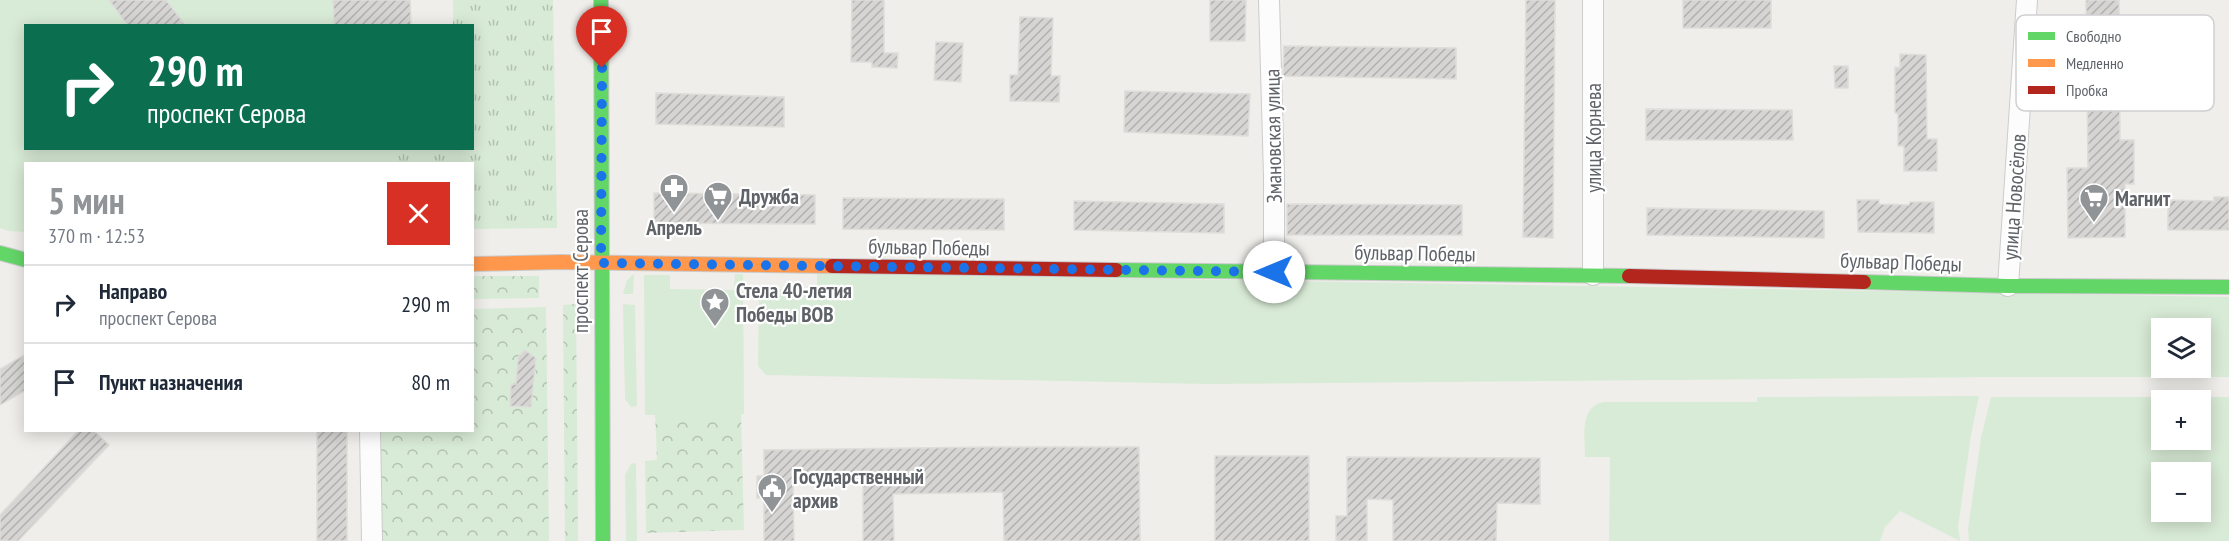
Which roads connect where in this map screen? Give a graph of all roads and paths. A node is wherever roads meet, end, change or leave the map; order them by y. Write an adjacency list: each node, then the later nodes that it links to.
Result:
1 (601, 0): 9 (street, проспект Серова)
2 (1269, 0): 11 (street, Змановская улица)
3 (1593, 0): 12 (street, улица Корнева)
4 (2027, 0): 5 (street, улица Новосёлов)
5 (2026, 15)
6 (2020, 111): 13 (street, улица Новосёлов)
7 (0, 253): 8 (street)
8 (24, 259)
9 (601, 263): 10 (street, бульвар Победы); 11 (street, бульвар Победы); 17 (street, проспект Серова)
10 (474, 264)
11 (1274, 272): 12 (street, бульвар Победы)
12 (1593, 275): 13 (street, бульвар Победы)
13 (2008, 286): 14 (street, бульвар Победы)
14 (2229, 287)
15 (370, 432): 16 (street)
16 (372, 541)
17 (603, 541)

